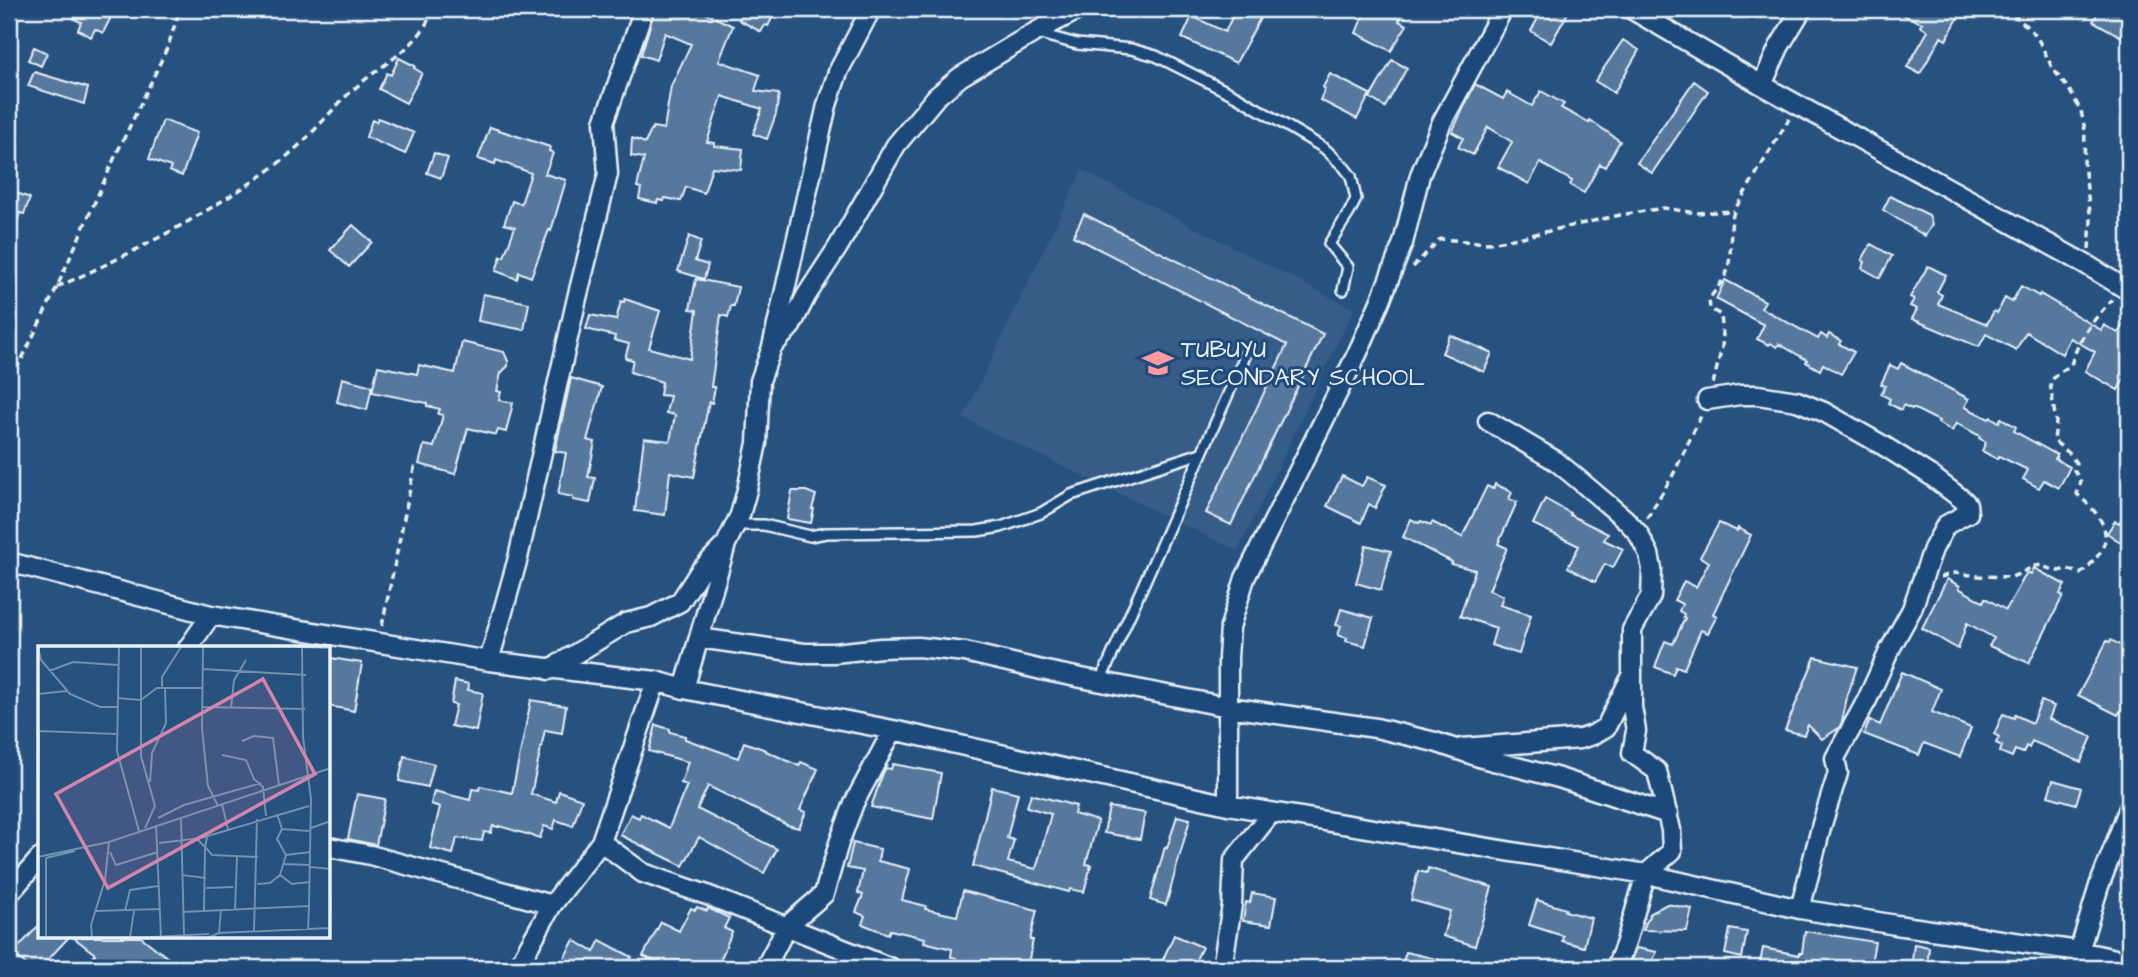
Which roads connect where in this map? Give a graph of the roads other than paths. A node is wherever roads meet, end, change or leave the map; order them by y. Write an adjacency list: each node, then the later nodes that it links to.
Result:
1 (644, 9): 22 (street)
2 (871, 9): 11 (street)
3 (1080, 9): 7 (street)
4 (1503, 9): 28 (street)
5 (1631, 9): 8 (street)
6 (1802, 9): 8 (street)
7 (1037, 31): 9 (lane); 11 (street)
8 (1762, 85): 10 (street)
9 (1343, 290)
10 (2124, 296)
11 (772, 347): 16 (street)
12 (1246, 354): 15 (lane)
13 (1707, 400): 41 (street)
14 (1488, 421): 24 (street)
15 (1201, 453): 16 (lane); 26 (lane)
16 (736, 525): 17 (street)
17 (726, 544): 20 (street); 23 (street)
18 (9, 562): 19 (street)
19 (211, 615): 21 (street); 22 (street)
20 (699, 638): 26 (street); 27 (street)
21 (189, 646)
22 (489, 661): 23 (street)
23 (549, 670): 25 (street)
24 (1632, 674): 30 (street); 34 (street)
25 (656, 681): 27 (street); 35 (street)
26 (1100, 682): 28 (street)
27 (684, 689): 29 (street)
28 (1228, 707): 30 (street); 31 (street)
29 (893, 730): 31 (street); 42 (street)
30 (1455, 749): 34 (street)
31 (1228, 805): 33 (street)
32 (2129, 808): 43 (street)
33 (1271, 813): 38 (street); 48 (street)
34 (1668, 814): 38 (street)
35 (601, 842): 40 (street); 42 (street)
36 (331, 847): 40 (street)
37 (38, 860): 39 (street)
38 (1646, 874): 41 (street); 49 (street)
39 (9, 894)
40 (552, 905): 45 (street)
41 (1800, 909): 43 (street)
42 (787, 926): 46 (street); 47 (street)
43 (2077, 960): 44 (street)
44 (2129, 961)
45 (517, 968)
46 (765, 968)
47 (891, 968)
48 (1222, 968)
49 (1616, 968)

